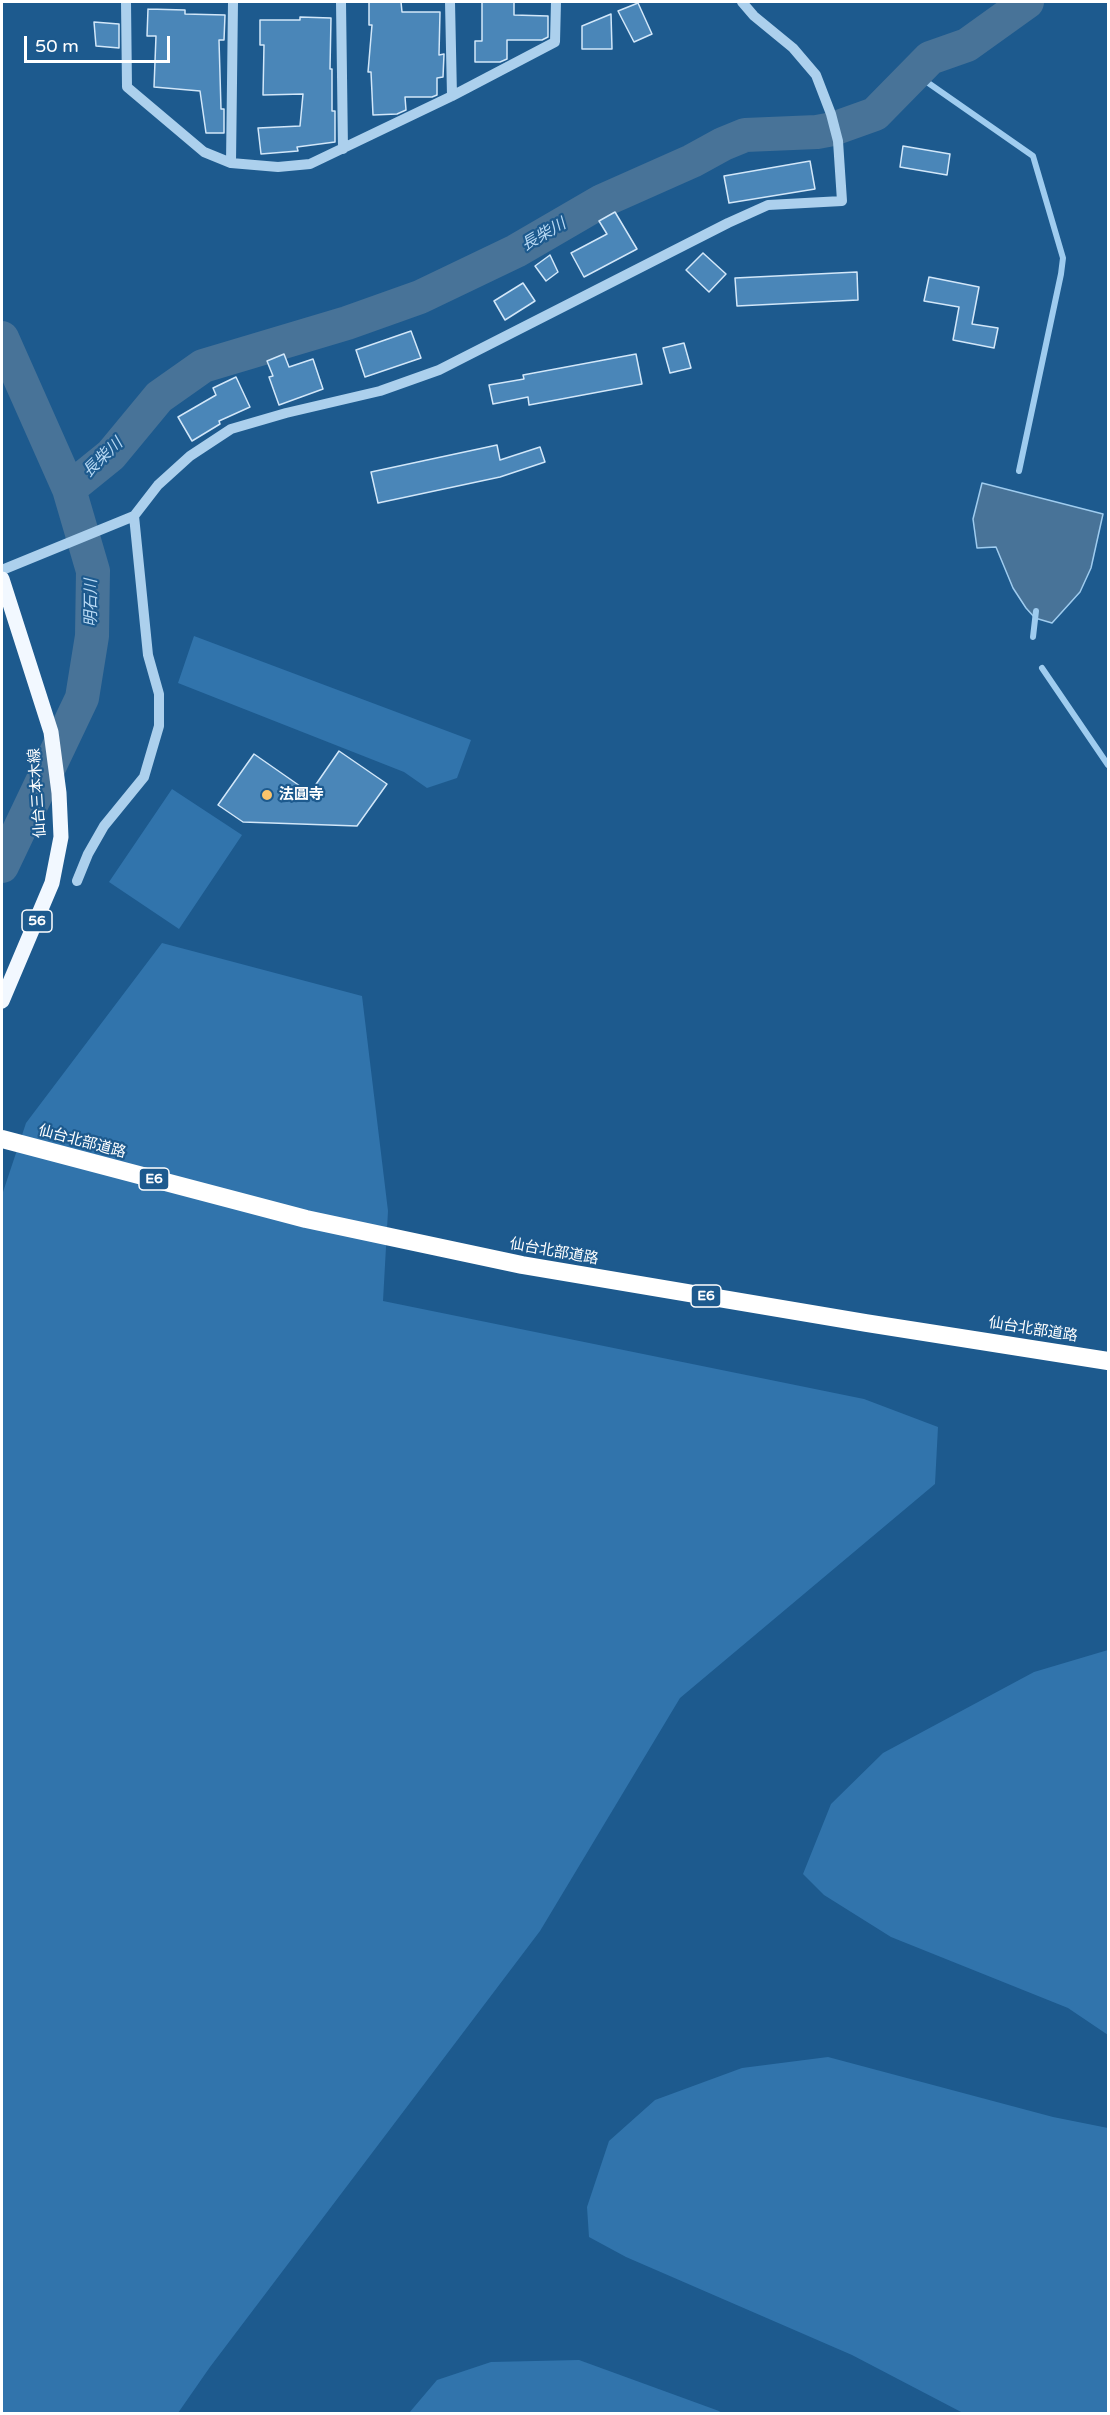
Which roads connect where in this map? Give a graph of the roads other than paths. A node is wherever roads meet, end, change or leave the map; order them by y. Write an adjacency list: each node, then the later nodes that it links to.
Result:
1 (126, 2): 9 (street)
2 (234, 2): 9 (street)
3 (341, 2): 8 (street)
4 (450, 2): 7 (street)
5 (556, 2): 7 (street)
6 (742, 2): 10 (street)
7 (453, 96): 8 (street)
8 (343, 149): 9 (street)
9 (231, 164)
10 (134, 516): 11 (street); 13 (street)
11 (2, 570)
12 (2, 579): 14 (main road, 仙台三本木線 / 56)
13 (76, 881)
14 (2, 1001)
15 (2, 1139): 16 (highway, 仙台北部道路 / E6)
16 (1108, 1361)

